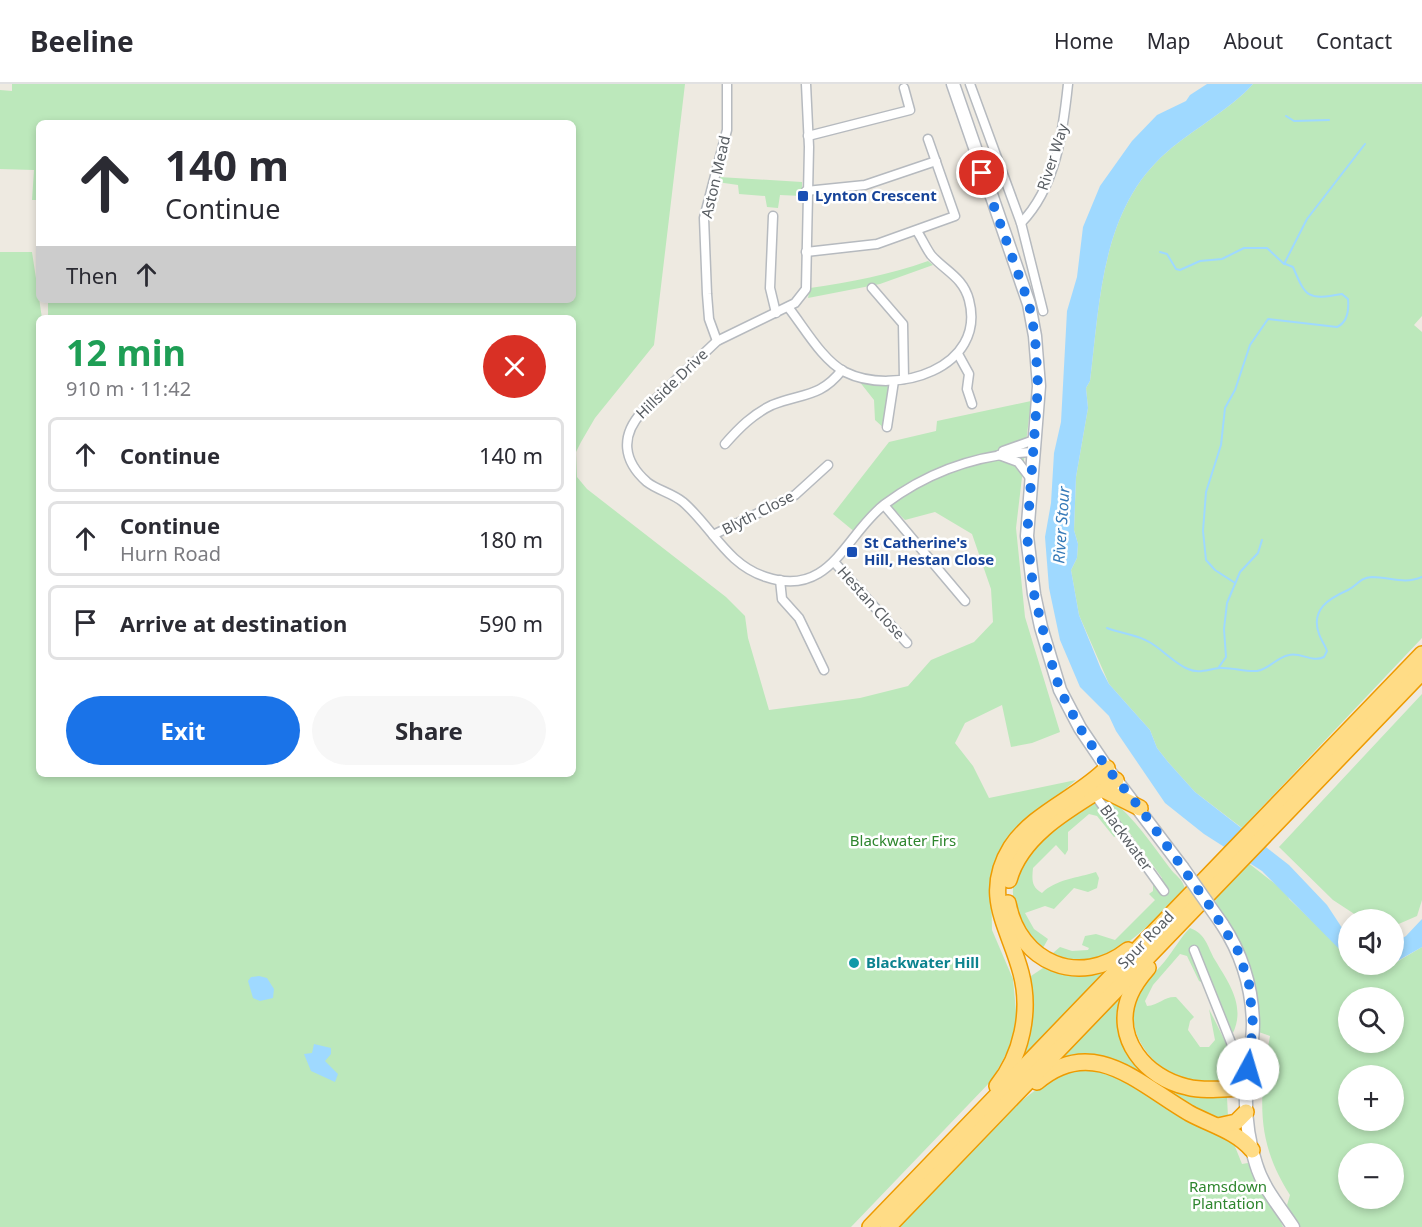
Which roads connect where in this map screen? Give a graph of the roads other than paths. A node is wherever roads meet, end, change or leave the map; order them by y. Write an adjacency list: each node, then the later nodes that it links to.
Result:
1 (728, 84): 19 (street, Aston Mead)
2 (806, 84): 7 (street, Hillside Drive)
3 (953, 84): 27 (main road)
4 (970, 84): 12 (street)
5 (1068, 84): 12 (street, River Way)
6 (904, 88): 7 (street)
7 (808, 136): 10 (street, Hillside Drive)
8 (928, 139): 9 (street)
9 (936, 161): 10 (street); 13 (street)
10 (806, 191): 14 (street, Hillside Drive)
11 (773, 216): 18 (street)
12 (1021, 223): 17 (street)
13 (917, 231): 14 (street); 20 (street)
14 (806, 252): 16 (street, Hillside Drive)
15 (872, 288): 22 (street)
16 (788, 307): 18 (street, Hillside Drive); 21 (street)
17 (1043, 311)
18 (776, 313): 19 (street, Hillside Drive)
19 (717, 341): 32 (street, Hillside Drive)
20 (958, 354): 22 (street); 24 (street)
21 (842, 370): 23 (street); 26 (street)
22 (904, 379): 23 (street)
23 (894, 381): 25 (street)
24 (972, 404)
25 (887, 427)
26 (724, 444)
27 (1034, 446): 28 (street, Hillside Drive); 30 (main road)
28 (998, 454): 30 (street); 31 (street, Hillside Drive)
29 (828, 465): 32 (street, Blyth Close)
30 (1031, 479): 40 (main road)
31 (884, 505): 33 (street, Hillside Drive); 35 (street)
32 (713, 535): 34 (street, Hillside Drive)
33 (835, 563): 34 (street, Hillside Drive); 36 (street, Hestan Close)
34 (780, 580): 38 (street)
35 (965, 601)
36 (907, 643)
37 (1422, 654): 43 (highway, Spur Road)
38 (824, 670)
39 (1422, 672): 43 (highway, Spur Road)
40 (1111, 774): 41 (highway); 42 (main road)
41 (1094, 789): 42 (highway); 44 (street, Blackwater); 45 (highway); 50 (highway)
42 (1140, 808): 47 (main road, bridge)
43 (1266, 824): 45 (highway, Spur Road)
44 (1164, 891)
45 (1173, 922): 48 (highway); 50 (highway, Spur Road); 51 (highway, Spur Road)
46 (1194, 950): 47 (street)
47 (1250, 1050): 48 (main road)
48 (1246, 1088): 49 (main road)
49 (1246, 1112): 52 (highway); 53 (main road)
50 (971, 1122): 54 (highway, Spur Road)
51 (987, 1125): 52 (highway); 55 (highway, Spur Road)
52 (1218, 1126): 53 (highway)
53 (1252, 1150): 56 (main road)
54 (870, 1227)
55 (888, 1227)
56 (1293, 1227)

